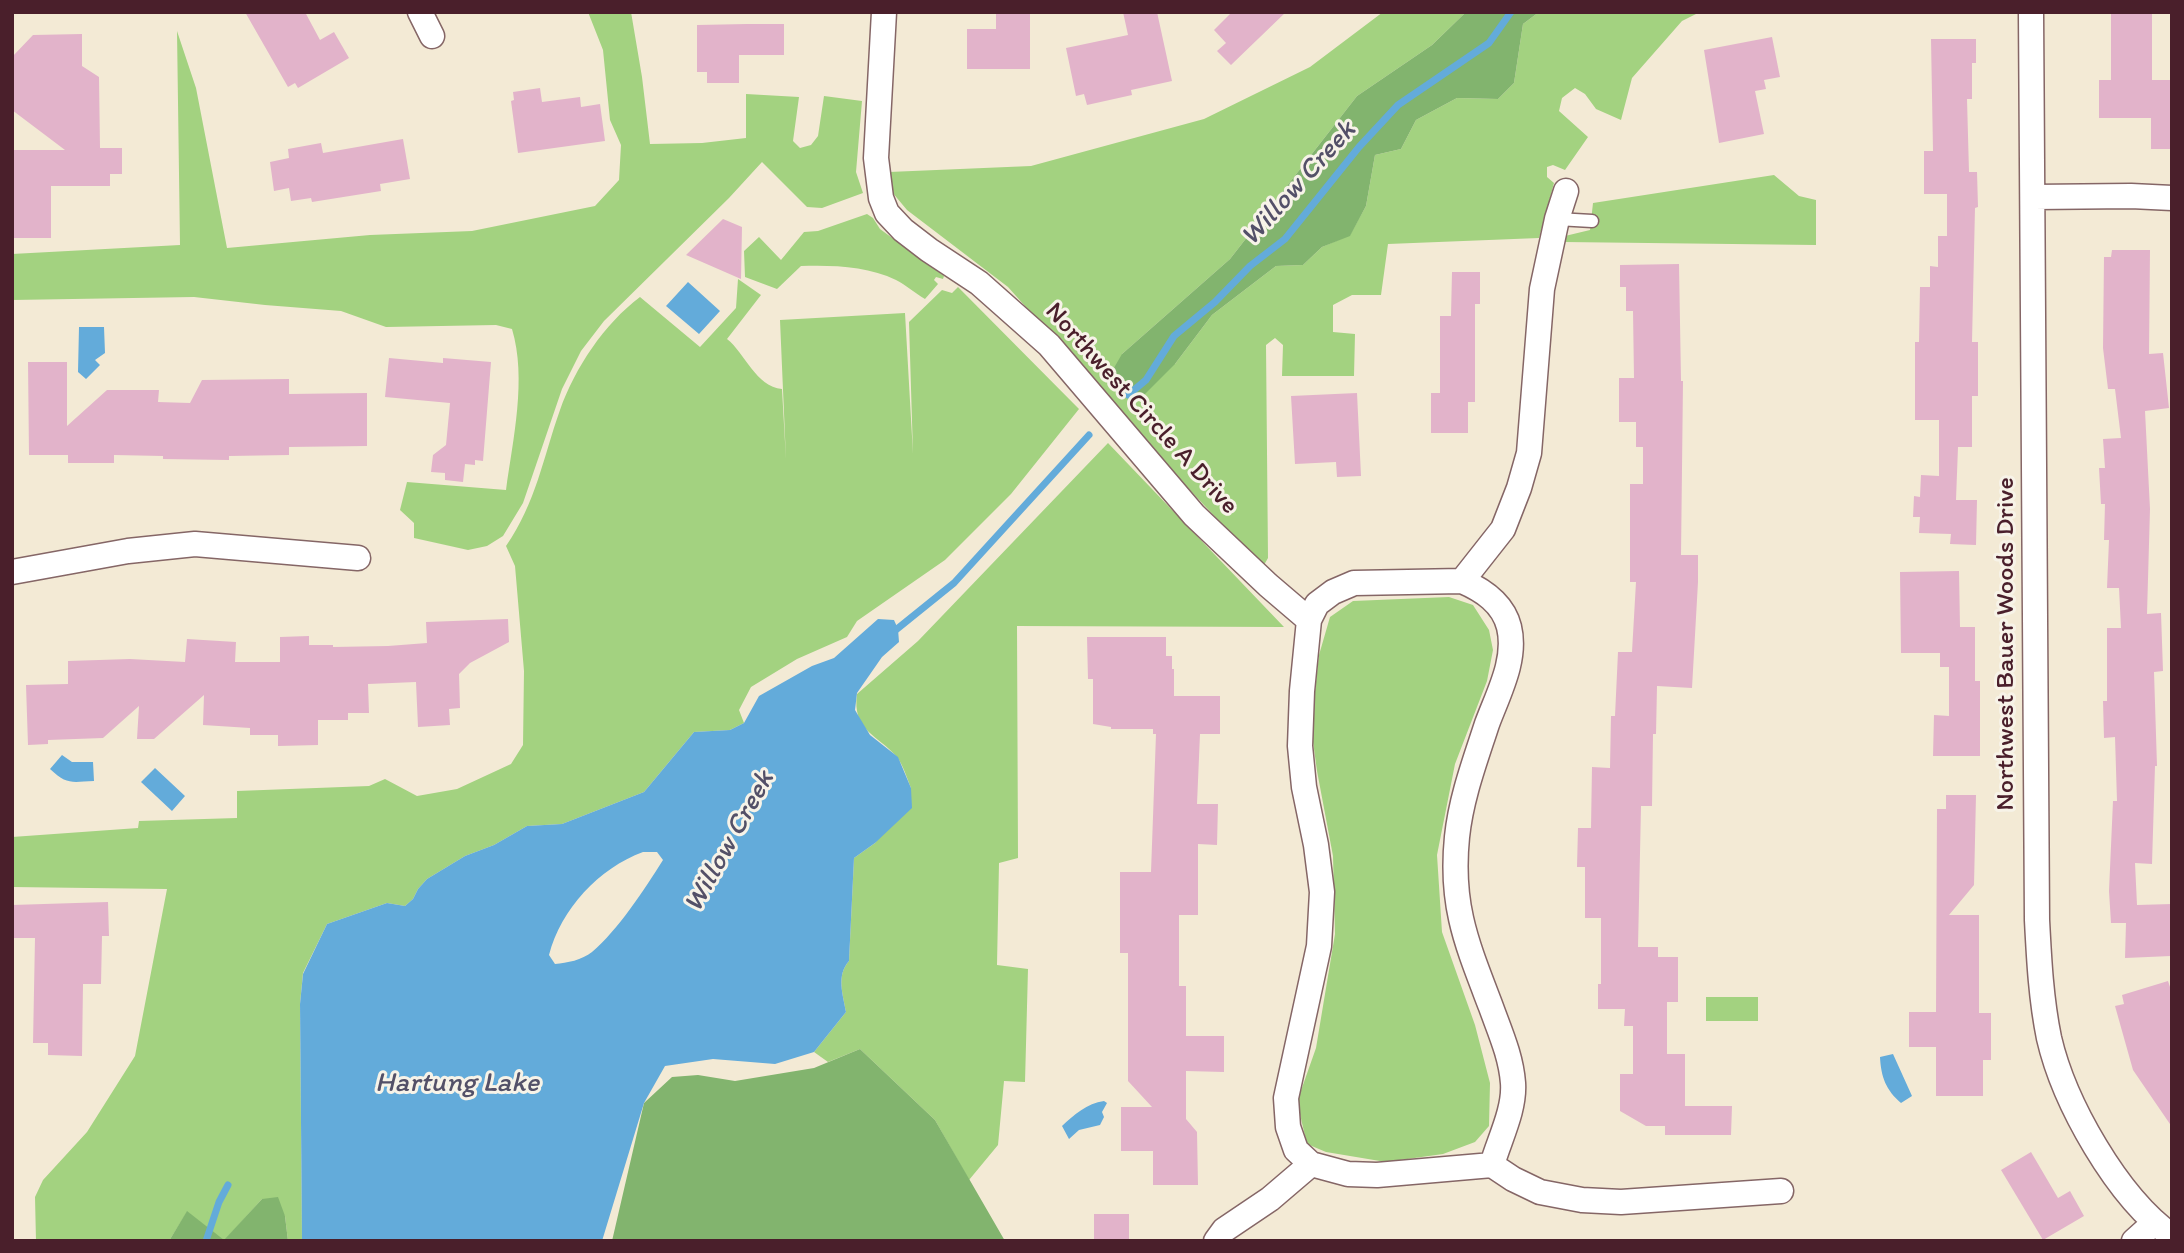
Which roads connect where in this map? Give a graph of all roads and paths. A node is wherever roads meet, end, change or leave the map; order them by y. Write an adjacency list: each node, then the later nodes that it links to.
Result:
1 (421, 12): 4 (street)
2 (884, 12): 13 (street, Northwest Circle A Drive)
3 (2031, 12): 6 (street, Northwest Bauer Woods Drive)
4 (432, 36)
5 (1566, 191): 8 (street)
6 (2034, 197): 7 (street); 17 (street, Northwest Bauer Woods Drive)
7 (2172, 198)
8 (1557, 219): 9 (lane); 12 (street)
9 (1592, 221)
10 (358, 558): 11 (street)
11 (12, 572)
12 (1462, 581): 13 (street); 15 (street)
13 (1309, 620): 14 (street)
14 (1311, 1164): 15 (street); 18 (street)
15 (1492, 1165): 16 (street)
16 (1781, 1191)
17 (2163, 1229): 19 (street)
18 (1216, 1241)
19 (2134, 1241)

